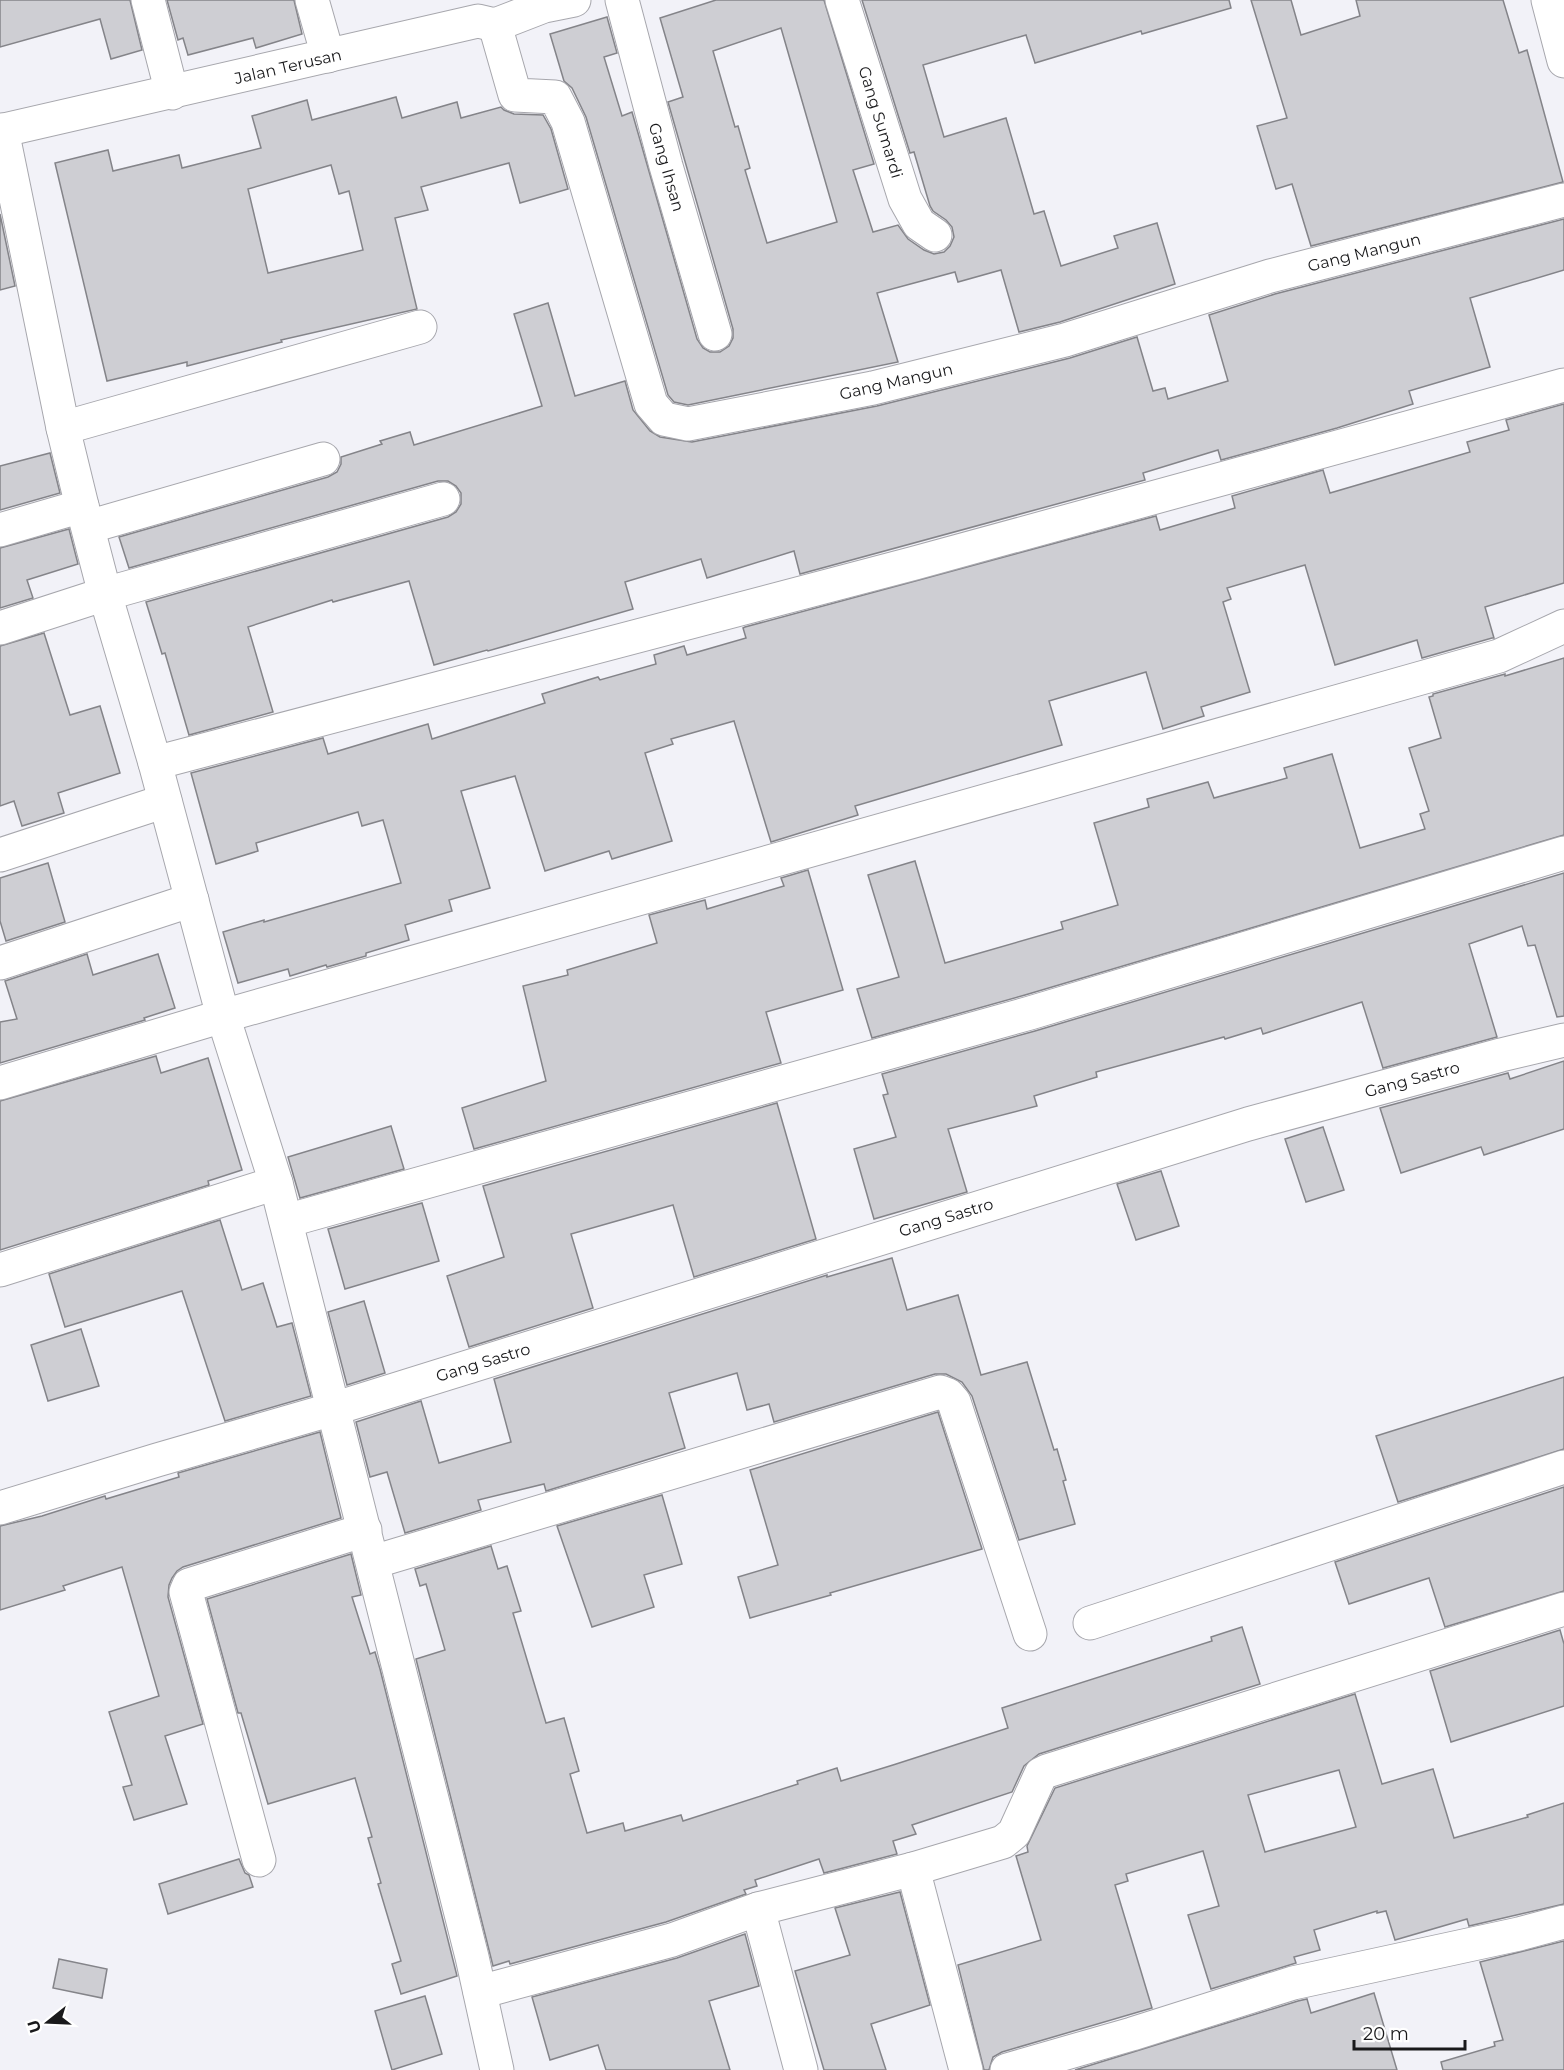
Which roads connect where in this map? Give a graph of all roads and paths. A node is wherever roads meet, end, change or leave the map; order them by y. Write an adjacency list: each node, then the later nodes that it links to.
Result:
1 (148, 0): 10 (street)
2 (312, 0): 8 (street)
3 (622, 0): 15 (street, Gang Ihsan)
4 (842, 0): 13 (street, Gang Sumardi)
5 (1548, 0): 9 (street)
6 (554, 2): 7 (street, Jalan Terusan)
7 (495, 25): 8 (street, Jalan Terusan); 12 (street, Gang Mangun)
8 (328, 57): 10 (street, Jalan Terusan)
9 (1564, 62)
10 (172, 93): 11 (street, Jalan Terusan)
11 (1, 131): 17 (street)
12 (1564, 200)
13 (935, 235)
14 (420, 327): 17 (street)
15 (715, 334)
16 (1564, 386): 25 (street)
17 (63, 428): 20 (street)
18 (323, 459): 20 (street)
19 (443, 499): 22 (street)
20 (85, 516): 21 (street); 22 (street)
21 (0, 530)
22 (105, 594): 24 (street); 25 (street)
23 (1564, 626): 31 (street)
24 (0, 628)
25 (155, 763): 26 (street)
26 (165, 801): 28 (street); 29 (street)
27 (1564, 853): 35 (street)
28 (0, 855)
29 (192, 900): 30 (street); 31 (street)
30 (0, 963)
31 (223, 1016): 33 (street); 34 (street)
32 (1564, 1040): 37 (street, Gang Sastro)
33 (0, 1083)
34 (276, 1183): 35 (street); 36 (street)
35 (286, 1221): 37 (street)
36 (0, 1269)
37 (333, 1409): 39 (street, Gang Sastro); 40 (street)
38 (1564, 1467): 43 (street)
39 (0, 1509)
40 (365, 1530): 41 (street); 45 (street)
41 (373, 1562): 44 (street); 49 (street)
42 (1564, 1609): 46 (street)
43 (1090, 1623)
44 (1030, 1634)
45 (259, 1860)
46 (913, 1869): 47 (street); 52 (street)
47 (758, 1909): 49 (street); 51 (street)
48 (1564, 1922): 53 (street)
49 (480, 1992): 50 (street)
50 (497, 2070)
51 (801, 2070)
52 (966, 2070)
53 (1006, 2070)

